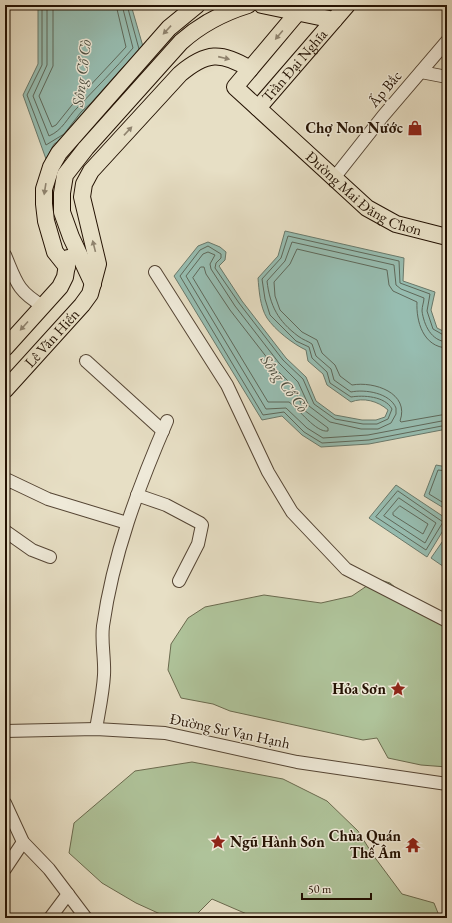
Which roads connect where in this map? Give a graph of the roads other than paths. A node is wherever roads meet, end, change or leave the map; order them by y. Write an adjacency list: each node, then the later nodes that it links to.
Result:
1 (197, 5): 18 (main road, one-way to 18)
2 (248, 5): 7 (main road)
3 (262, 5): 4 (main road)
4 (301, 9): 5 (main road); 9 (main road, Trần Đại Nghĩa, one-way to 9)
5 (338, 10): 13 (main road, Trần Đại Nghĩa)
6 (447, 41): 10 (street, Ấp Bắc)
7 (180, 42): 8 (main road); 15 (main road)
8 (196, 61): 9 (main road, one-way to 9); 20 (main road, Lê Văn Hiến, one-way to 8)
9 (250, 69): 12 (main road, Trần Đại Nghĩa)
10 (421, 72): 11 (street); 14 (street, Ấp Bắc)
11 (447, 77)
12 (235, 87): 13 (main road, Đường Mai Đăng Chơn)
13 (258, 108): 14 (main road, Đường Mai Đăng Chơn)
14 (334, 178): 16 (main road, Đường Mai Đăng Chơn)
15 (71, 237): 18 (main road); 20 (main road)
16 (447, 237)
17 (5, 255): 21 (street)
18 (67, 267): 21 (main road, Lê Văn Hiến)
19 (155, 272): 31 (street)
20 (93, 284): 24 (main road, Lê Văn Hiến)
21 (43, 306): 22 (main road, Lê Văn Hiến, one-way to 22)
22 (5, 348)
23 (86, 361): 26 (street)
24 (5, 390)
25 (5, 485): 27 (street)
26 (136, 495): 27 (street); 30 (street)
27 (127, 523): 32 (street)
28 (5, 531): 29 (street)
29 (50, 557)
30 (179, 580)
31 (447, 621)
32 (96, 729): 33 (street, Đường Sư Vạn Hạnh); 34 (street, Đường Sư Vạn Hạnh)
33 (5, 731)
34 (447, 784)
35 (5, 803): 36 (street)
36 (23, 842): 37 (street); 38 (street)
37 (5, 869)
38 (68, 894): 39 (street); 40 (street)
39 (50, 918)
40 (86, 918)

